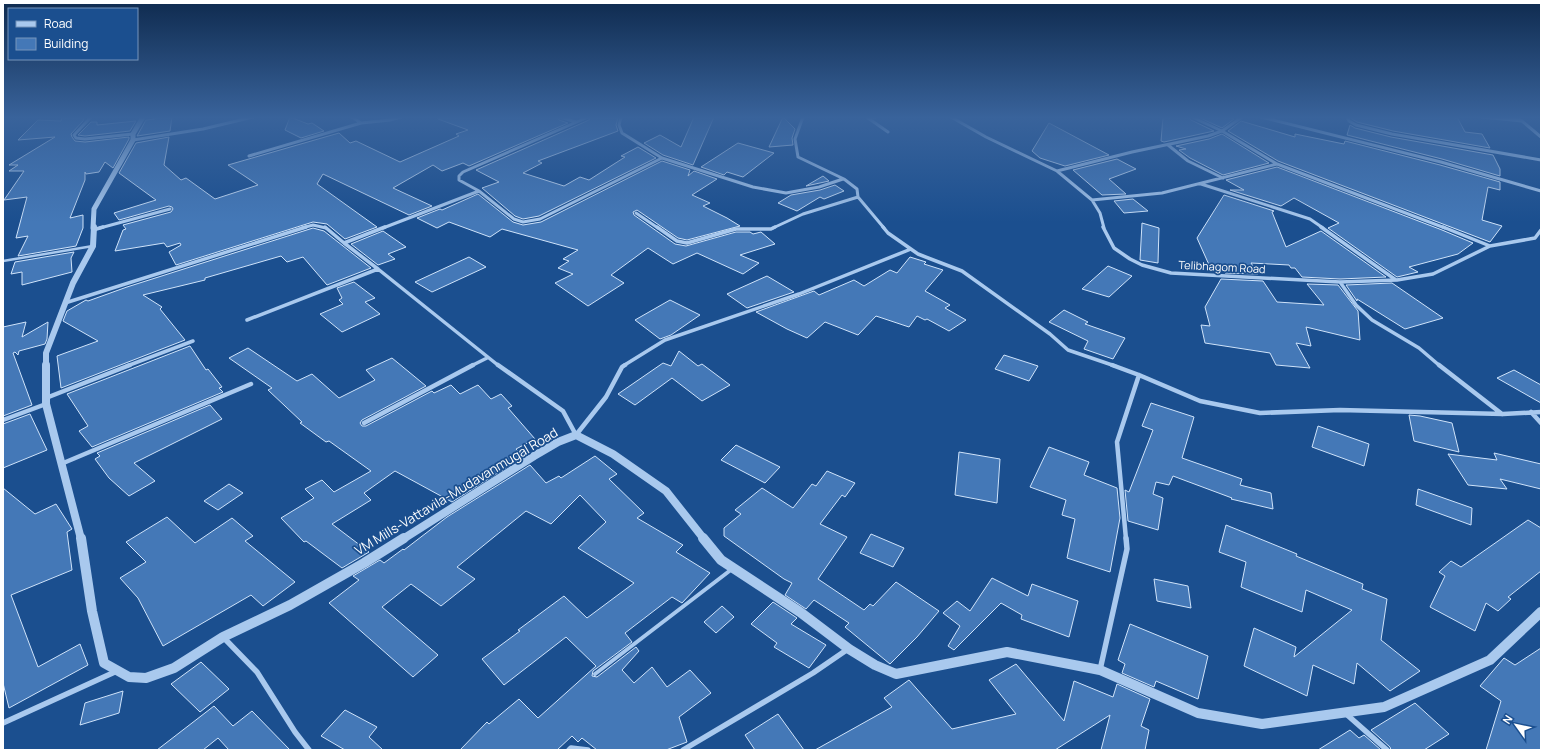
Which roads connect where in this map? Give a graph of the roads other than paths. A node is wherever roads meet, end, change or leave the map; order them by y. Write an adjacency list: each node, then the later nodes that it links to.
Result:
1 (125, 152): 26 (street, VM Mills-Vattavila-Mudavanmugal Road)
2 (262, 152): 12 (street)
3 (508, 152): 20 (street)
4 (653, 152): 13 (street)
5 (797, 152): 18 (street)
6 (1018, 152): 16 (street, Telibhagom Road)
7 (1131, 152): 16 (street)
8 (1177, 152): 17 (street)
9 (1257, 152): 15 (street)
10 (1401, 152): 21 (street)
11 (1496, 152): 14 (street)
12 (249, 156)
13 (662, 158): 18 (street); 20 (street)
14 (1541, 160)
15 (1277, 164): 17 (street); 30 (street)
16 (1057, 171): 23 (street, Telibhagom Road)
17 (1223, 178): 19 (street)
18 (844, 179): 22 (street)
19 (1201, 184): 23 (street); 34 (street)
20 (479, 191): 28 (street)
21 (1541, 191)
22 (858, 197): 25 (street); 31 (street)
23 (1092, 200): 35 (street, Telibhagom Road)
24 (170, 209): 26 (street)
25 (636, 213)
26 (93, 230): 29 (street, VM Mills-Vattavila-Mudavanmugal Road)
27 (1541, 230): 30 (street, Telibhagom Road)
28 (344, 243): 33 (street); 36 (street)
29 (93, 246): 32 (lane); 36 (street, VM Mills-Vattavila-Mudavanmugal Road)
30 (1490, 246): 34 (street, Telibhagom Road)
31 (911, 249): 40 (street); 49 (street)
32 (3, 262)
33 (378, 269): 37 (street); 39 (street)
34 (1397, 280): 35 (street, Telibhagom Road)
35 (1340, 282): 45 (street)
36 (65, 303): 42 (street, VM Mills-Vattavila-Mudavanmugal Road)
37 (247, 320)
38 (193, 341): 42 (street)
39 (487, 358): 47 (street); 49 (street)
40 (1139, 375): 45 (street); 55 (street)
41 (251, 384): 50 (street)
42 (46, 401): 46 (street); 50 (street, VM Mills-Vattavila-Mudavanmugal Road)
43 (1531, 412): 44 (street); 45 (street); 48 (street)
44 (1541, 412)
45 (1503, 414)
46 (3, 420)
47 (364, 423)
48 (1541, 423)
49 (576, 435): 51 (street, VM Mills-Vattavila-Mudavanmugal Road); 53 (street, VM Mills-Vattavila-Mudavanmugal Road)
50 (61, 464): 56 (street, VM Mills-Vattavila-Mudavanmugal Road)
51 (732, 569): 54 (street, VM Mills-Vattavila-Mudavanmugal Road); 57 (lane)
52 (1541, 612): 58 (street, VM Mills-Vattavila-Mudavanmugal Road)
53 (223, 637): 56 (street, VM Mills-Vattavila-Mudavanmugal Road); 60 (street)
54 (849, 649): 55 (street, VM Mills-Vattavila-Mudavanmugal Road); 63 (street)
55 (1100, 670): 58 (street, VM Mills-Vattavila-Mudavanmugal Road)
56 (118, 671): 59 (street)
57 (595, 674)
58 (1345, 713): 64 (street)
59 (3, 723)
60 (309, 750)
61 (569, 750): 62 (street)
62 (588, 750)
63 (683, 750)
64 (1387, 750)

